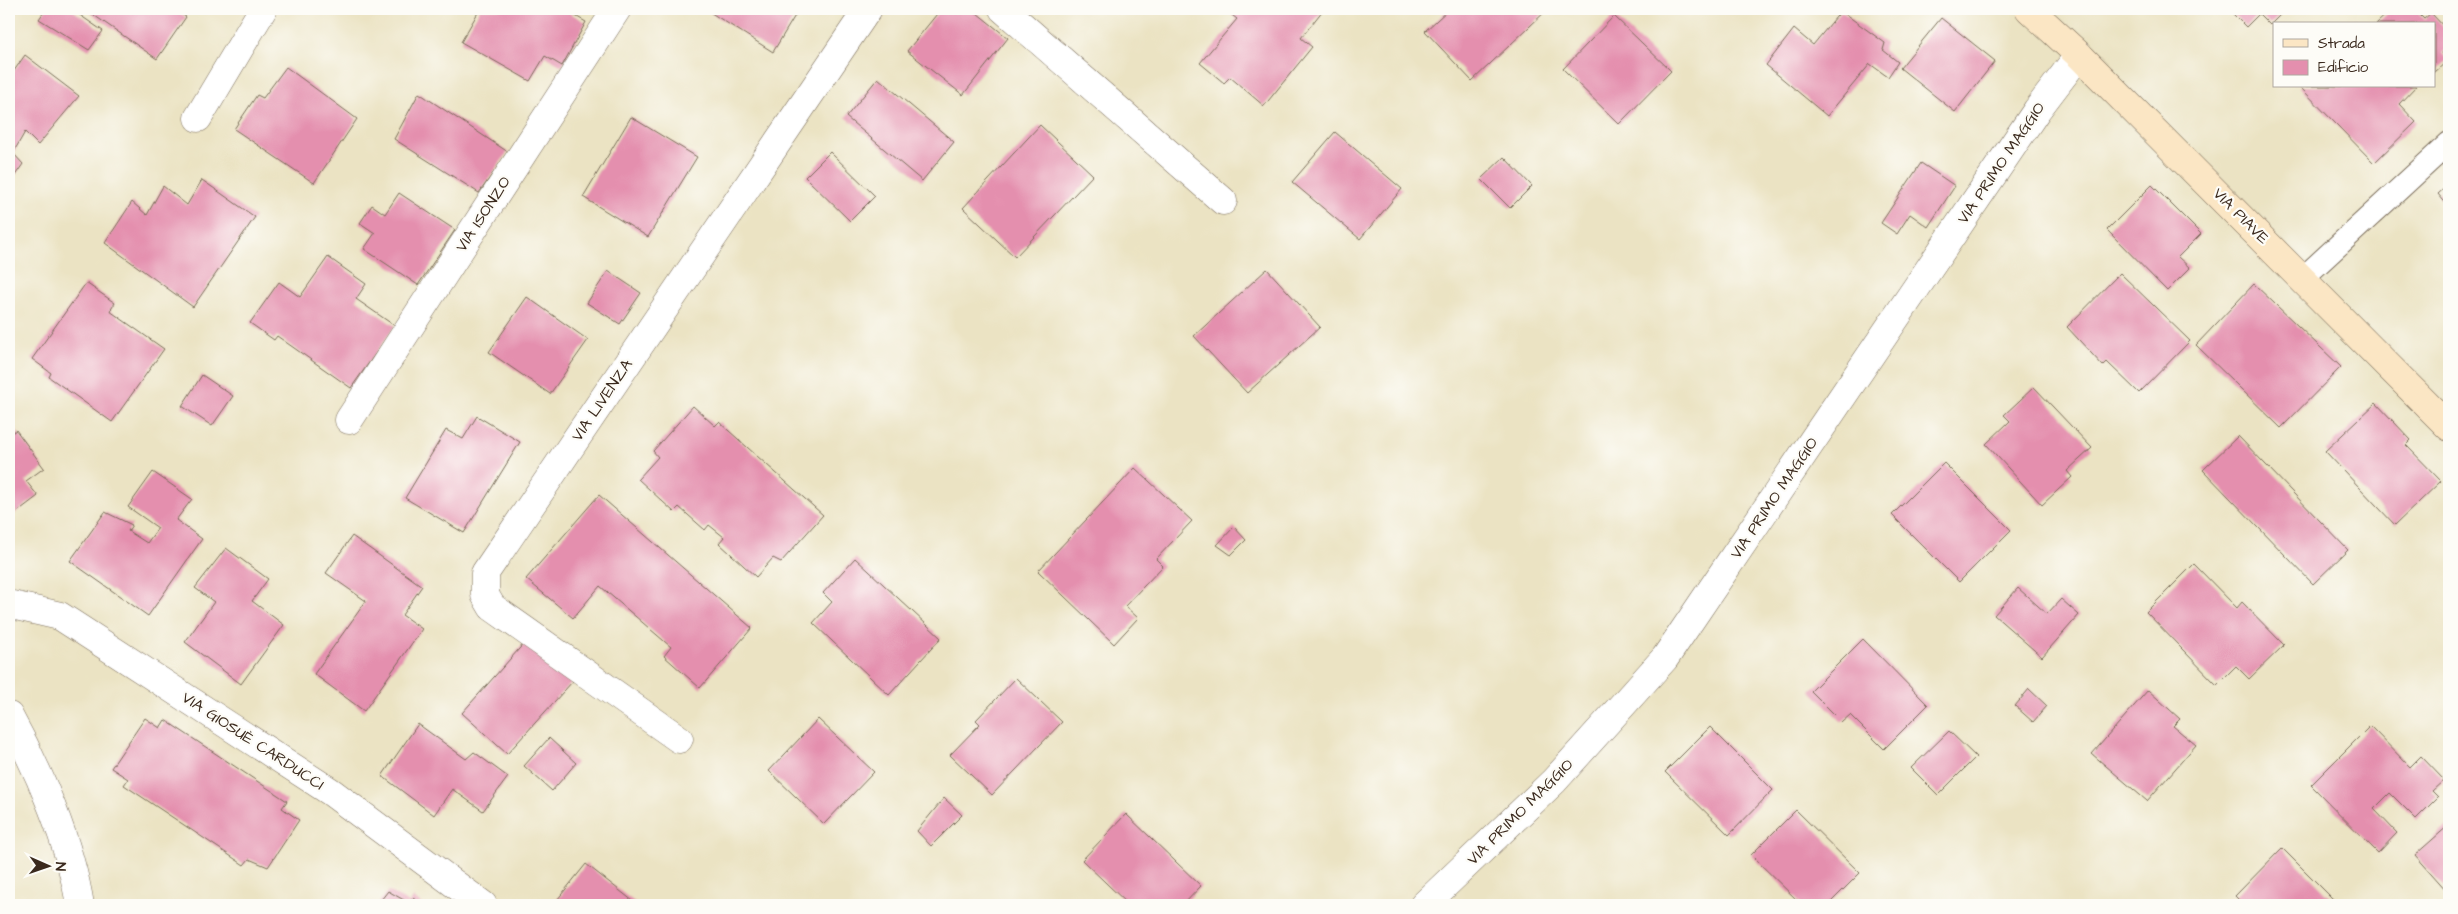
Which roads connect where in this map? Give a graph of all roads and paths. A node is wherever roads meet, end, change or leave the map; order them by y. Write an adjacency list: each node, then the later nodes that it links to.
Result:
1 (263, 9): 7 (street)
2 (617, 9): 11 (street, VIA ISONZO)
3 (868, 9): 15 (street, VIA LIVENZA)
4 (1003, 9): 9 (street)
5 (2029, 9): 6 (main road, VIA PIAVE)
6 (2079, 54): 10 (main road, VIA PIAVE); 18 (street, VIA PRIMO MAGGIO)
7 (198, 118)
8 (2449, 143): 10 (lane)
9 (1223, 202)
10 (2303, 278): 12 (main road, VIA PIAVE)
11 (350, 420)
12 (2449, 427)
13 (9, 606): 17 (street, VIA GIOSUÈ CARDUCCI)
14 (9, 716): 16 (street)
15 (679, 739)
16 (80, 905)
17 (483, 905)
18 (1424, 905)

